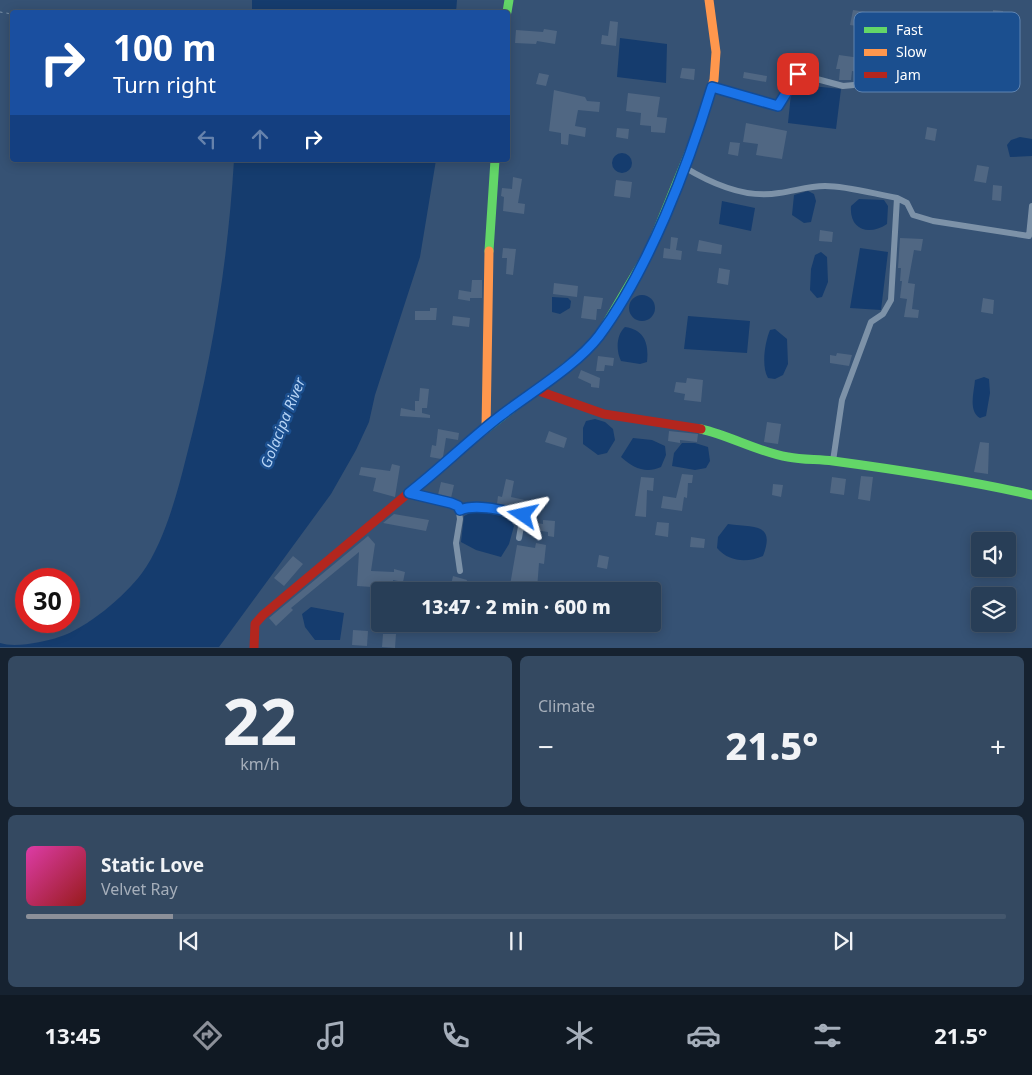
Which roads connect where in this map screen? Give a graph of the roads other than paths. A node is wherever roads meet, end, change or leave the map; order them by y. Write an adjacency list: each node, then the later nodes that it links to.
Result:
1 (709, 0): 3 (street)
2 (854, 85): 3 (street)
3 (712, 87): 5 (street)
4 (495, 162): 9 (street)
5 (684, 168): 6 (street); 8 (street)
6 (897, 198): 7 (street); 10 (street)
7 (1032, 206)
8 (536, 390): 9 (street); 10 (street)
9 (486, 429): 11 (street)
10 (833, 461): 12 (street)
11 (409, 493): 13 (street); 16 (street)
12 (1032, 495)
13 (460, 510): 14 (street); 15 (street)
14 (519, 538)
15 (460, 571)
16 (254, 648)

